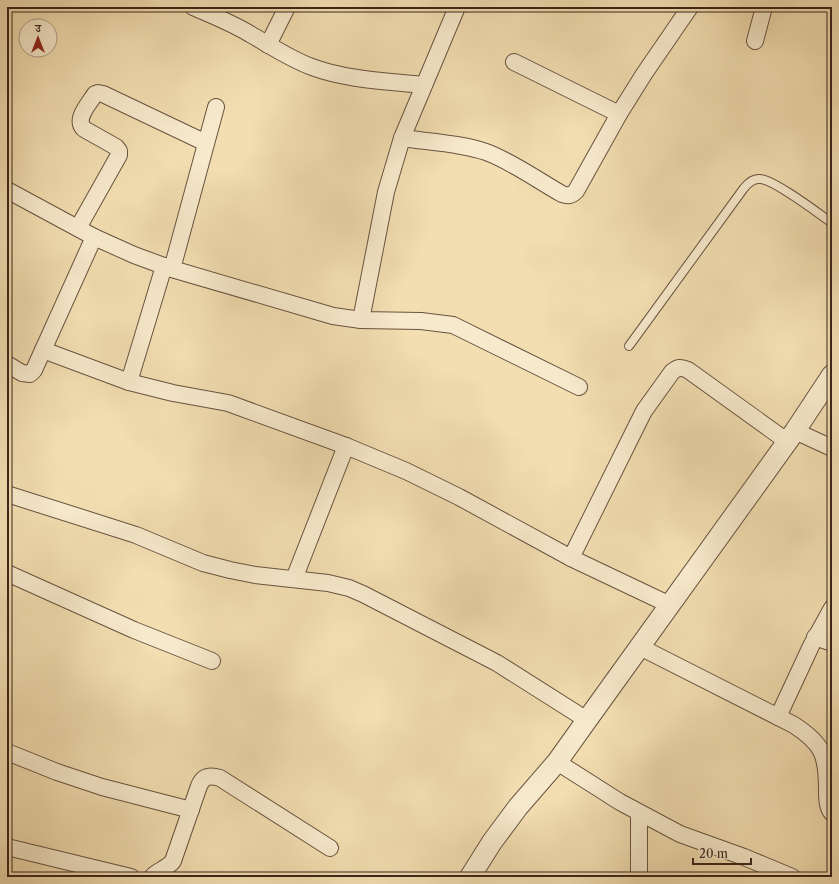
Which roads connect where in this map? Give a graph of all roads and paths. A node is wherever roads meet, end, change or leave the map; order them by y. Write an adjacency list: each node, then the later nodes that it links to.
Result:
1 (192, 7): 7 (street)
2 (287, 7): 7 (street)
3 (457, 7): 9 (street)
4 (690, 7): 11 (street)
5 (764, 7): 6 (street)
6 (755, 41)
7 (268, 45): 9 (street)
8 (514, 62): 11 (street)
9 (423, 85): 12 (street)
10 (216, 107): 13 (street)
11 (619, 114): 12 (street)
12 (402, 138): 19 (street)
13 (206, 143): 16 (street); 18 (street)
14 (7, 190): 16 (street)
15 (832, 223): 20 (lane)
16 (78, 228): 17 (street)
17 (94, 237): 18 (street); 21 (street)
18 (168, 268): 19 (street); 24 (street)
19 (361, 320): 25 (street)
20 (629, 346)
21 (43, 350): 22 (street); 24 (street)
22 (7, 364)
23 (832, 375): 26 (street)
24 (129, 382): 27 (street)
25 (579, 387)
26 (791, 437): 28 (street); 30 (street); 33 (street)
27 (346, 446): 30 (street); 32 (street)
28 (832, 448)
29 (7, 496): 32 (street)
30 (571, 558): 33 (street)
31 (7, 573): 38 (street)
32 (294, 580): 40 (street)
33 (670, 605): 37 (street)
34 (832, 608): 35 (street)
35 (815, 637): 36 (street); 39 (street)
36 (832, 643)
37 (640, 647): 39 (street); 40 (street)
38 (212, 661)
39 (778, 717): 45 (street)
40 (587, 720): 42 (street)
41 (7, 752): 43 (street)
42 (557, 762): 44 (street); 50 (street)
43 (191, 810): 47 (street); 48 (street)
44 (639, 813): 51 (street); 52 (street)
45 (832, 813)
46 (7, 847): 49 (street)
47 (330, 848)
48 (164, 874)
49 (130, 877)
50 (470, 877)
51 (639, 877)
52 (792, 877)

